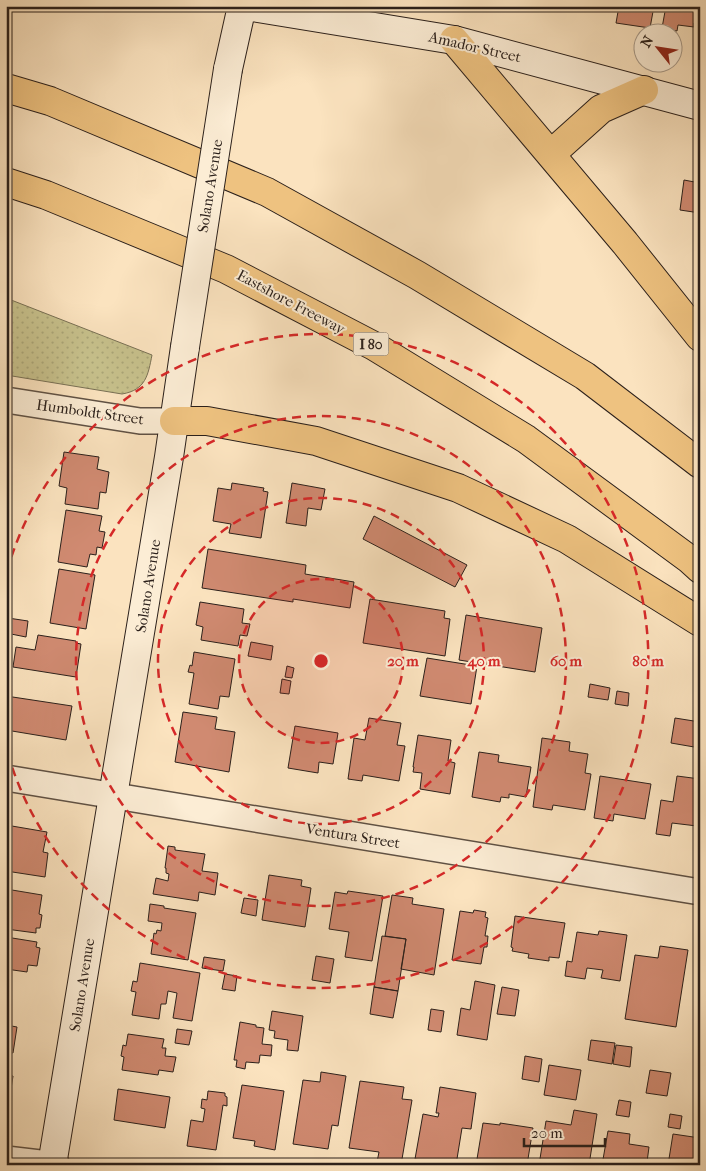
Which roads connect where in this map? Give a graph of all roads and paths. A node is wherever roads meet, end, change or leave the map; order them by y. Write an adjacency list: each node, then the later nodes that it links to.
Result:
1 (242, 6): 11 (street, Solano Avenue, bridge)
2 (246, 6): 3 (street, Amador Street)
3 (454, 40): 5 (street, Amador Street); 7 (highway)
4 (6, 88): 12 (highway)
5 (644, 90): 6 (street, Amador Street); 7 (highway)
6 (700, 106)
7 (551, 154): 9 (highway)
8 (6, 182): 13 (highway, Eastshore Freeway / I 80)
9 (700, 337)
10 (6, 400): 11 (street, Humboldt Street)
11 (174, 421): 14 (highway); 16 (street, Solano Avenue)
12 (700, 464)
13 (700, 569)
14 (700, 622)
15 (6, 778): 16 (street, Ventura Street)
16 (113, 795): 17 (street, Ventura Street); 19 (street, Solano Avenue)
17 (700, 892)
18 (6, 1159): 19 (street)
19 (53, 1164)

